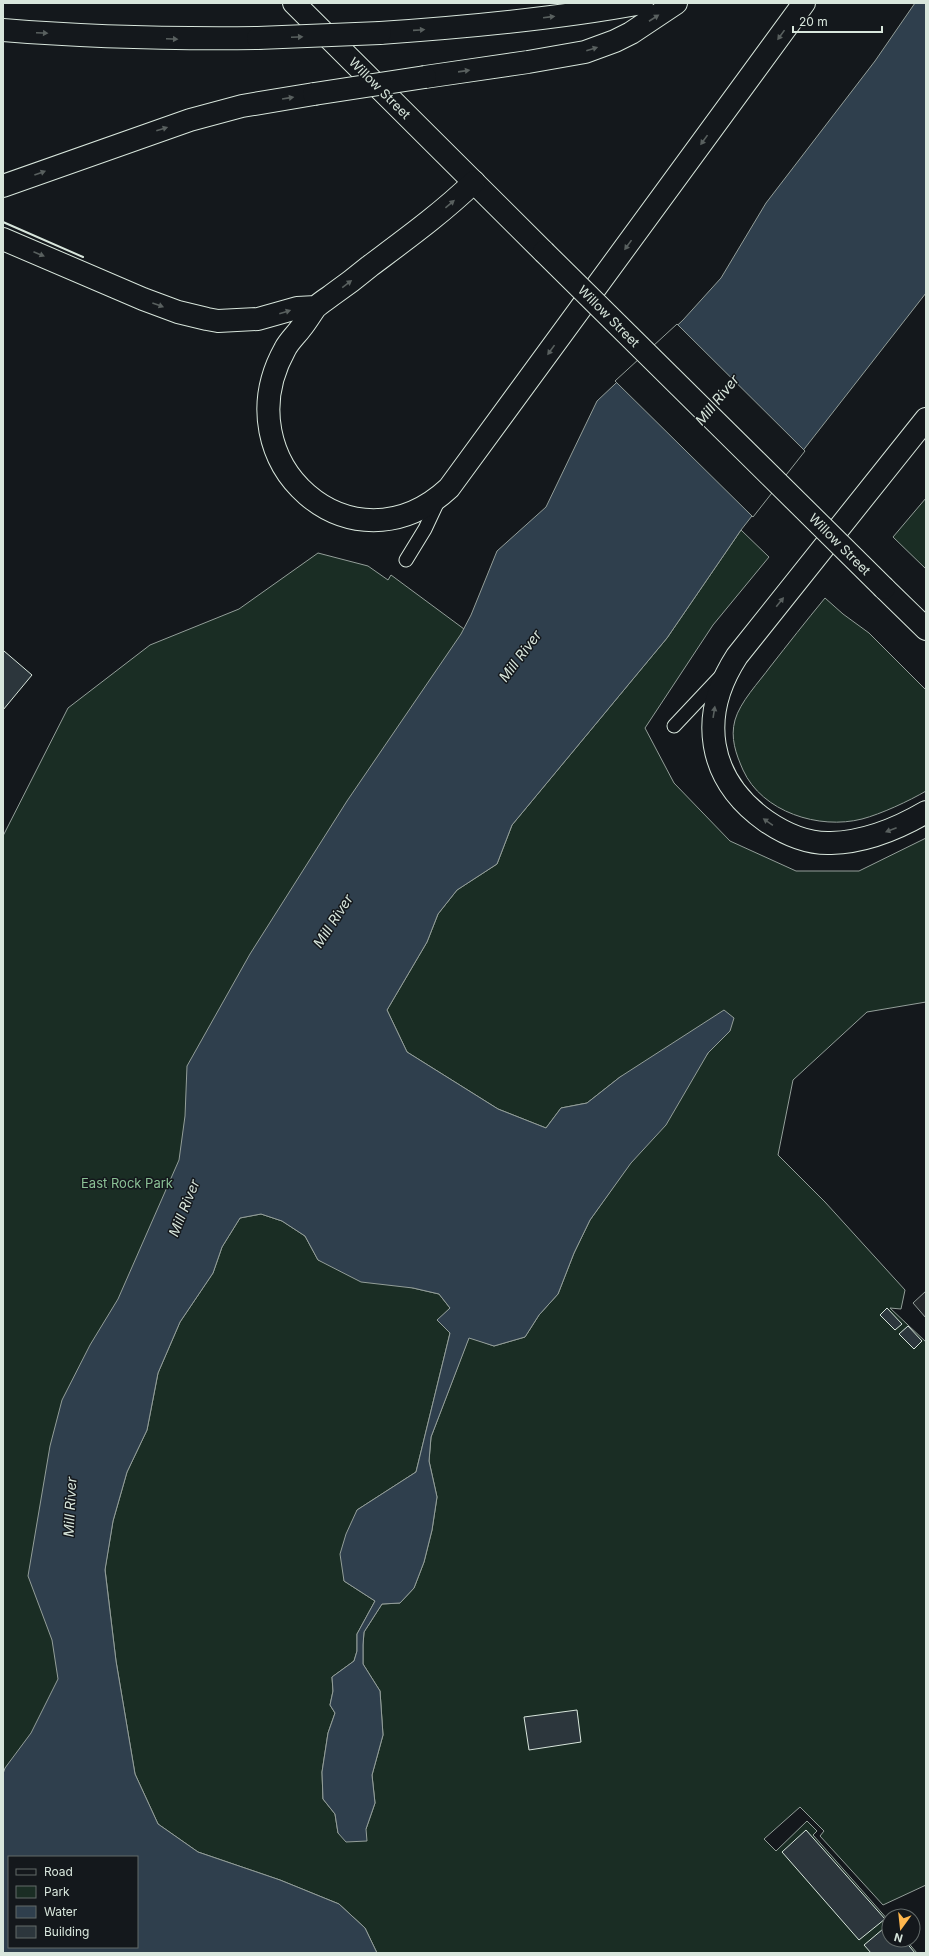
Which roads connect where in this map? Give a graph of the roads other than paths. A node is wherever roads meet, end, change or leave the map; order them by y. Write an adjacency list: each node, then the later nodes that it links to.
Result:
1 (294, 3): 6 (main road, Willow Street)
2 (642, 3): 5 (main road, one-way to 2, bridge)
3 (676, 3): 7 (main road, one-way to 3, bridge)
4 (804, 3): 11 (main road, one-way to 11)
5 (3, 30)
6 (474, 182): 9 (main road, one-way to 6); 13 (main road, Willow Street, bridge)
7 (3, 186)
8 (3, 239): 9 (main road, one-way to 9)
9 (316, 308): 11 (main road)
10 (926, 419): 14 (main road, one-way to 10)
11 (440, 497): 12 (lane)
12 (406, 560)
13 (926, 629)
14 (730, 667): 15 (lane); 16 (main road, one-way to 14)
15 (674, 726)
16 (926, 812)

